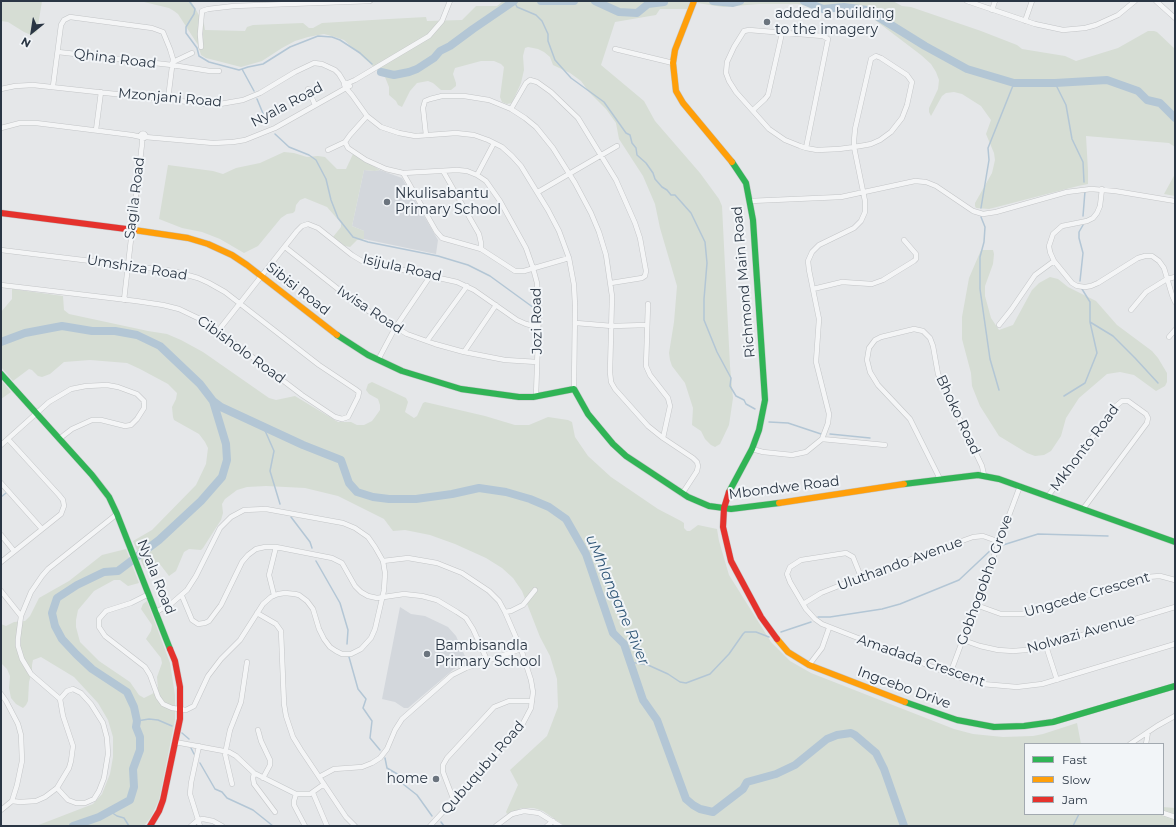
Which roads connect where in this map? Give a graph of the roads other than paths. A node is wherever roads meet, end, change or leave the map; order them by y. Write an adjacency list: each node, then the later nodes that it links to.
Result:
1 (370, 1): 9 (street)
2 (450, 1): 26 (street, Nyala Road)
3 (694, 1): 23 (street, Richmond Main Road)
4 (967, 1): 13 (street)
5 (995, 1): 13 (street)
6 (1032, 1): 16 (street)
7 (1135, 1): 16 (street)
8 (1156, 1): 14 (street)
9 (295, 2): 11 (street)
10 (233, 3): 11 (street); 18 (street)
11 (252, 3)
12 (1175, 9): 14 (street)
13 (992, 10): 16 (street)
14 (1171, 14): 15 (street)
15 (1175, 18)
16 (1025, 21)
17 (782, 33): 33 (street); 33 (street); 43 (street)
18 (201, 47)
19 (615, 49): 23 (street)
20 (58, 52): 22 (street, Qhina Road); 22 (street); 25 (street)
21 (192, 53): 22 (street)
22 (172, 64): 24 (street, Qhina Road); 30 (street)
23 (673, 64): 53 (street, Richmond Main Road)
24 (219, 71)
25 (53, 86): 27 (street, Mzonjani Road); 29 (street, Mzonjani Road)
26 (347, 86): 30 (street, Mzonjani Road); 31 (street, Nyala Road); 34 (street, Mbondwe Road)
27 (1, 89)
28 (308, 89): 31 (street)
29 (101, 92): 30 (street, Mzonjani Road); 36 (street)
30 (168, 99)
31 (315, 105): 38 (street, Nyala Road)
32 (511, 109): 37 (street); 45 (street); 48 (street)
33 (753, 110): 43 (street)
34 (367, 116): 37 (street, Mbondwe Road); 39 (street)
35 (1, 128): 36 (street, Nyala Road)
36 (96, 130): 38 (street, Nyala Road)
37 (426, 135): 40 (street, Mbondwe Road)
38 (143, 137): 56 (street, Sagila Road)
39 (345, 142): 44 (street); 47 (street, Jozi Road)
40 (494, 143): 49 (street); 51 (street, Mbondwe Road)
41 (617, 146): 45 (street)
42 (854, 147): 42 (street); 43 (street); 52 (street)
43 (806, 148)
44 (328, 150)
45 (601, 155): 48 (street); 69 (street)
46 (443, 171): 47 (street, Jozi Road); 49 (street, Jozi Road); 59 (street)
47 (403, 173): 59 (street)
48 (570, 174): 51 (street); 69 (street)
49 (477, 175): 64 (street, Jozi Road)
50 (1102, 189): 52 (street); 54 (street); 62 (street)
51 (538, 192): 61 (street, Mbondwe Road)
52 (864, 192): 53 (street); 72 (street)
53 (750, 201): 103 (street, Richmond Main Road)
54 (1175, 201)
55 (1, 213): 56 (street, Sibisi Road)
56 (131, 229): 63 (street, Sagila Road); 66 (street, Sibisi Road)
57 (904, 240): 72 (street)
58 (285, 247): 65 (street, Isijula Road); 66 (street, Isijula Road); 84 (street, Iwisa Road)
59 (481, 249): 64 (street)
60 (1, 250): 63 (street, Umshiza Road)
61 (569, 258): 64 (street); 79 (street, Mbondwe Road)
62 (1054, 260): 68 (street); 80 (street)
63 (128, 265): 73 (street, Sagila Road); 75 (street, Umshiza Road)
64 (533, 268): 83 (street, Jozi Road)
65 (431, 275): 71 (street, Isijula Road); 84 (street)
66 (262, 276): 75 (street, Isijula Road); 90 (street, Sibisi Road)
67 (1175, 277): 68 (street)
68 (1167, 279): 74 (street); 78 (street)
69 (611, 283): 82 (street)
70 (1, 285): 73 (street, Cibisholo Road)
71 (467, 286): 77 (street, Isijula Road); 88 (street)
72 (814, 289): 100 (street)
73 (124, 300): 86 (street, Cibisholo Road)
74 (1175, 302)
75 (240, 304): 86 (street, Isijula Road); 94 (street, Umshiza Road)
76 (648, 304): 81 (street)
77 (496, 305): 83 (street, Isijula Road); 89 (street)
78 (1131, 310)
79 (576, 323): 82 (street); 93 (street, Mbondwe Road)
80 (999, 324)
81 (646, 325): 82 (street); 99 (street)
82 (612, 326): 99 (street)
83 (538, 327): 91 (street, Jozi Road)
84 (395, 328): 88 (street, Iwisa Road); 90 (street)
85 (1175, 330): 87 (street)
86 (218, 331): 94 (street, Cibisholo Road)
87 (1169, 337)
88 (427, 342): 89 (street, Iwisa Road)
89 (464, 352): 91 (street, Iwisa Road)
90 (378, 360): 95 (street, Sibisi Road)
91 (537, 362): 95 (street, Jozi Road)
92 (1, 374): 96 (street, Nyala Road)
93 (574, 389): 95 (street, Sibisi Road); 108 (street, Mbondwe Road)
94 (358, 391)
95 (536, 396)
96 (37, 413): 97 (street); 98 (street, Nyala Road); 98 (street)
97 (8, 438): 101 (street); 113 (street)
98 (59, 438): 112 (street, Nyala Road)
99 (663, 438): 108 (street)
100 (822, 439): 102 (street); 103 (street)
101 (1, 445)
102 (885, 445)
103 (752, 449): 110 (street, Richmond Main Road)
104 (984, 475): 105 (street, Mbondwe Road); 105 (street, Bhoko Road); 107 (street, Mbondwe Road)
105 (940, 479): 110 (street, Mbondwe Road)
106 (1, 483): 113 (street)
107 (1020, 486): 109 (street, Mbondwe Road); 115 (street, Gobhogobho Grove)
108 (682, 494): 110 (street, Mbondwe Road)
109 (1048, 496): 111 (street, Mbondwe Road); 111 (street, Mkhonto Road)
110 (724, 508): 143 (street, Ingcebo Drive)
111 (1083, 509): 116 (street, Mbondwe Road)
112 (117, 514): 125 (street, Nyala Road); 135 (street)
113 (42, 529): 118 (street)
114 (1, 536): 118 (street)
115 (1000, 542): 121 (street, Uluthando Avenue); 130 (street, Gobhogobho Grove)
116 (1175, 542)
117 (276, 547): 126 (street); 127 (street); 128 (street)
118 (14, 551): 120 (street)
119 (383, 561): 127 (street); 128 (street); 133 (street, Qubuqubu Road)
120 (1, 562)
121 (861, 577): 129 (street, Uluthando Avenue); 129 (street, Amadada Crescent)
122 (1175, 580): 130 (street, Ungcede Crescent)
123 (535, 590): 133 (street)
124 (1, 591): 135 (street)
125 (149, 594): 132 (street, Nyala Road); 150 (street)
126 (274, 595): 128 (street); 134 (street)
127 (182, 596): 132 (street)
128 (383, 597): 141 (street)
129 (803, 604): 136 (street, Amadada Crescent)
130 (976, 606): 137 (street, Gobhogobho Grove)
131 (1175, 607): 139 (street, Nolwazi Avenue)
132 (156, 612): 150 (street, Nyala Road)
133 (505, 612): 140 (street, Qubuqubu Road)
134 (257, 613): 150 (street); 160 (street)
135 (21, 616): 148 (street)
136 (829, 628): 143 (street); 144 (street, Amadada Crescent)
137 (963, 640): 139 (street, Nolwazi Avenue); 144 (street, Gobhogobho Grove)
138 (1175, 644): 145 (street, Amadada Crescent)
139 (1046, 646): 145 (street)
140 (521, 649): 141 (street); 149 (street, Qubuqubu Road)
141 (487, 660): 160 (street)
142 (247, 662): 158 (street)
143 (809, 665): 146 (street, Ingcebo Drive)
144 (950, 674): 145 (street, Amadada Crescent)
145 (1057, 680)
146 (1175, 686)
147 (1, 694): 167 (street)
148 (60, 699): 164 (street); 164 (street)
149 (532, 700): 168 (street, Qubuqubu Road); 168 (street)
150 (181, 710): 154 (street, Nyala Road)
151 (1175, 716): 153 (street)
152 (258, 730): 161 (street)
153 (1148, 732): 155 (street); 156 (street)
154 (175, 742): 157 (street); 175 (street, Nyala Road)
155 (1132, 743)
156 (1146, 743)
157 (199, 746): 158 (street); 173 (street)
158 (226, 751): 159 (street); 162 (street)
159 (254, 773): 161 (street); 170 (street)
160 (319, 777): 163 (street)
161 (263, 778): 166 (street)
162 (232, 784)
163 (324, 784): 165 (street); 181 (street)
164 (57, 788): 167 (street)
165 (313, 793): 166 (street); 180 (street)
166 (296, 794): 179 (street)
167 (12, 801): 169 (street)
168 (454, 801): 182 (street, Qubuqubu Road)
169 (3, 809)
170 (275, 812)
171 (1164, 813): 172 (street)
172 (1175, 817)
173 (198, 820): 176 (street); 177 (street); 178 (street)
174 (552, 821): 183 (street); 184 (street); 185 (street)
175 (150, 826)
176 (191, 826)
177 (200, 826)
178 (222, 826)
179 (305, 826)
180 (327, 826)
181 (355, 826)
182 (430, 826)
183 (496, 826)
184 (547, 826)
185 (560, 826)

